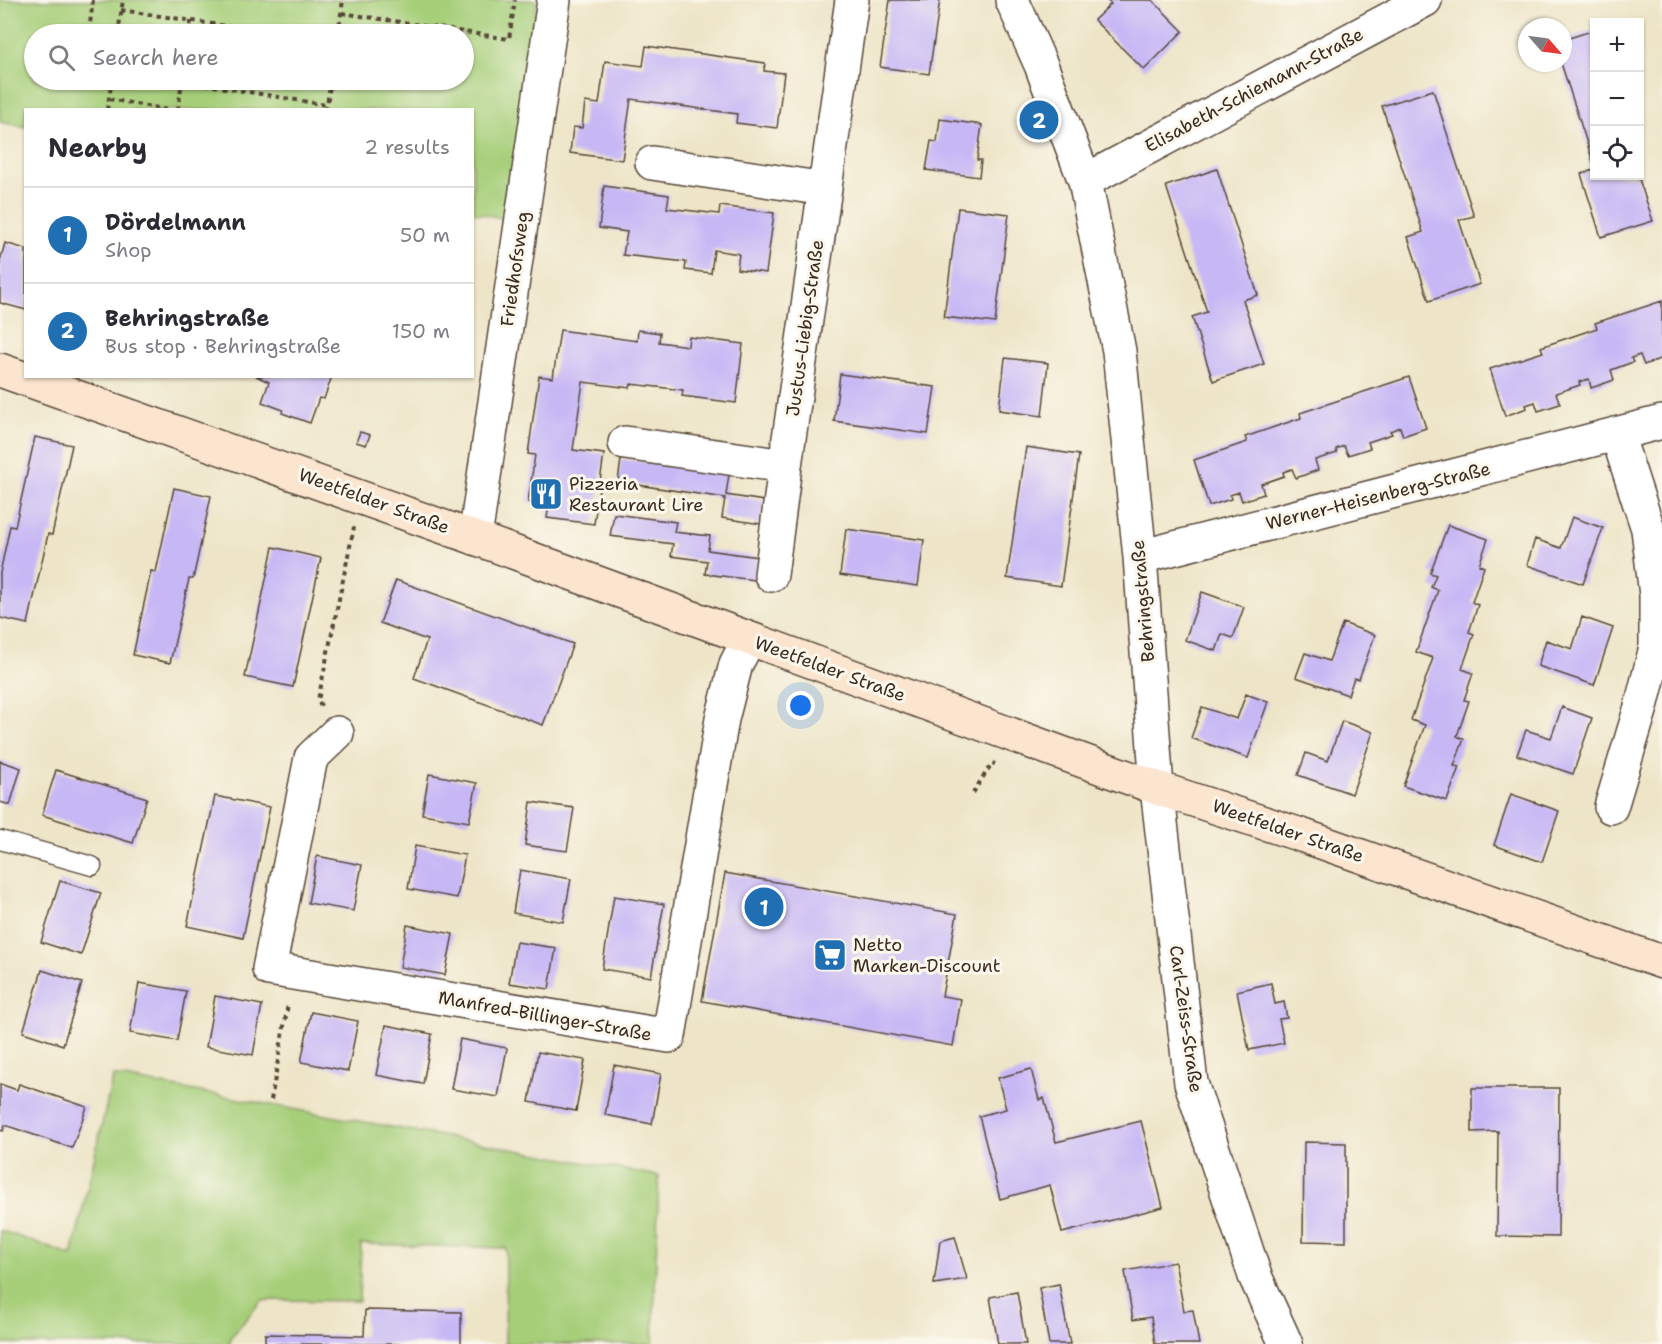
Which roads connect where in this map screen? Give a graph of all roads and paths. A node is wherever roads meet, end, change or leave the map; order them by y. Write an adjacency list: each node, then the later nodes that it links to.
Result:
1 (93, 0): 12 (path)
2 (123, 0): 9 (path)
3 (343, 0): 10 (path)
4 (515, 0): 18 (path)
5 (554, 0): 37 (street, Friedhofsweg)
6 (852, 0): 30 (street, Justus-Liebig-Straße)
7 (1012, 0): 29 (street, Behringstraße)
8 (1425, 0): 29 (street, Elisabeth-Schiemann-Straße)
9 (121, 10): 11 (path); 13 (path)
10 (342, 13): 16 (path); 17 (path)
11 (191, 21): 14 (path); 15 (path)
12 (90, 24)
13 (119, 24)
14 (191, 24)
15 (211, 24)
16 (340, 24)
17 (413, 24)
18 (474, 34)
19 (110, 90): 23 (path)
20 (181, 90): 27 (path)
21 (235, 90): 24 (path)
22 (329, 90): 24 (path)
23 (109, 99): 25 (path); 26 (path)
24 (326, 107)
25 (107, 108)
26 (157, 108)
27 (178, 108)
28 (652, 163): 30 (street)
29 (1084, 181): 38 (street, Behringstraße)
30 (825, 189): 35 (street, Justus-Liebig-Straße)
31 (0, 370): 36 (street, Weetfelder Straße)
32 (1662, 422): 33 (street, Werner-Heisenberg-Straße)
33 (1617, 434): 38 (street, Werner-Heisenberg-Straße); 43 (street)
34 (626, 443): 35 (street)
35 (785, 466): 39 (street, Justus-Liebig-Straße)
36 (360, 496): 37 (street, Weetfelder Straße); 41 (path)
37 (475, 538): 40 (street, Weetfelder Straße)
38 (1140, 557): 42 (street, Behringstraße)
39 (771, 576)
40 (749, 639): 42 (street, Weetfelder Straße); 47 (street, Manfred-Billinger-Straße)
41 (337, 733): 47 (street, Manfred-Billinger-Straße)
42 (1157, 788): 46 (street, Weetfelder Straße); 49 (street, Carl-Zeiss-Straße)
43 (1611, 807)
44 (0, 840): 45 (lane)
45 (92, 866)
46 (1662, 962)
47 (293, 974): 48 (path)
48 (271, 1100)
49 (1286, 1344)

